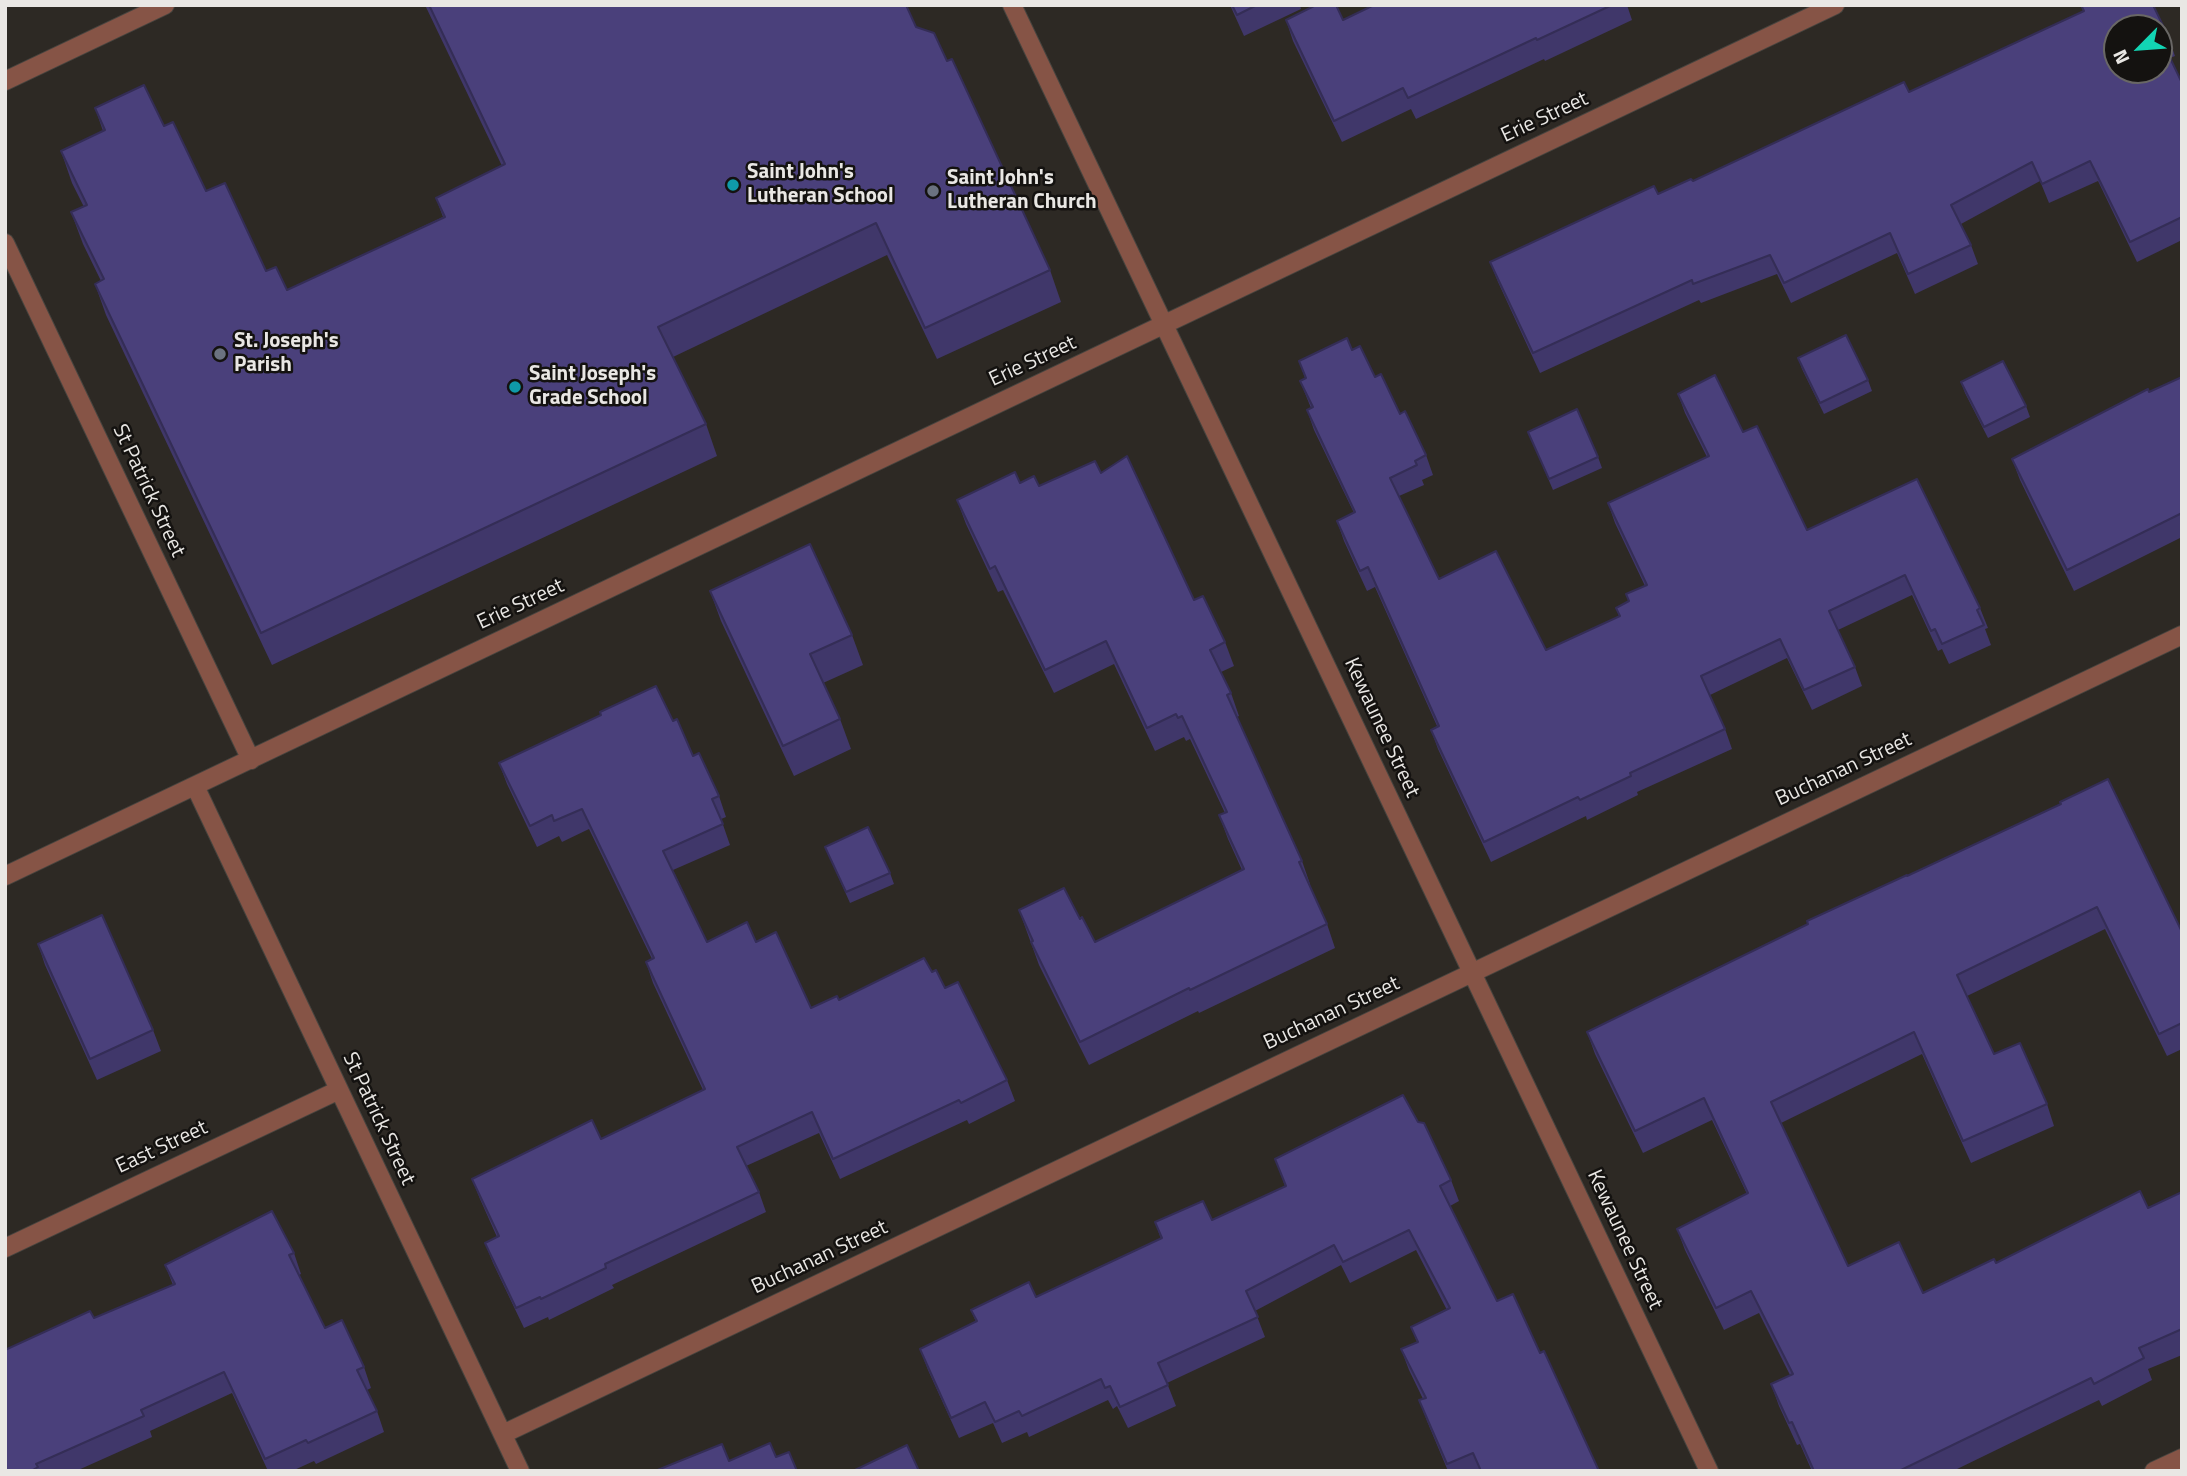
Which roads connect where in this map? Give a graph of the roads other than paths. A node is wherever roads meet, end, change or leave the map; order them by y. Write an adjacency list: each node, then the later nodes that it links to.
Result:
1 (165, 5): 4 (street)
2 (1012, 5): 6 (street, Kewaunee Street)
3 (1835, 5): 6 (street, Erie Street)
4 (5, 81)
5 (5, 243): 8 (street, St Patrick Street)
6 (1164, 325): 8 (street, Erie Street); 11 (street, Kewaunee Street)
7 (2182, 635): 11 (street, Buchanan Street)
8 (251, 760): 9 (street, Erie Street)
9 (195, 786): 10 (street); 12 (street, St Patrick Street)
10 (5, 876)
11 (1472, 973): 14 (street, Buchanan Street); 17 (street, Kewaunee Street)
12 (339, 1090): 13 (street, East Street); 14 (street, St Patrick Street)
13 (5, 1248)
14 (503, 1434): 16 (street, St Patrick Street)
15 (2182, 1458): 18 (street)
16 (520, 1471)
17 (1709, 1471)
18 (2154, 1471)

